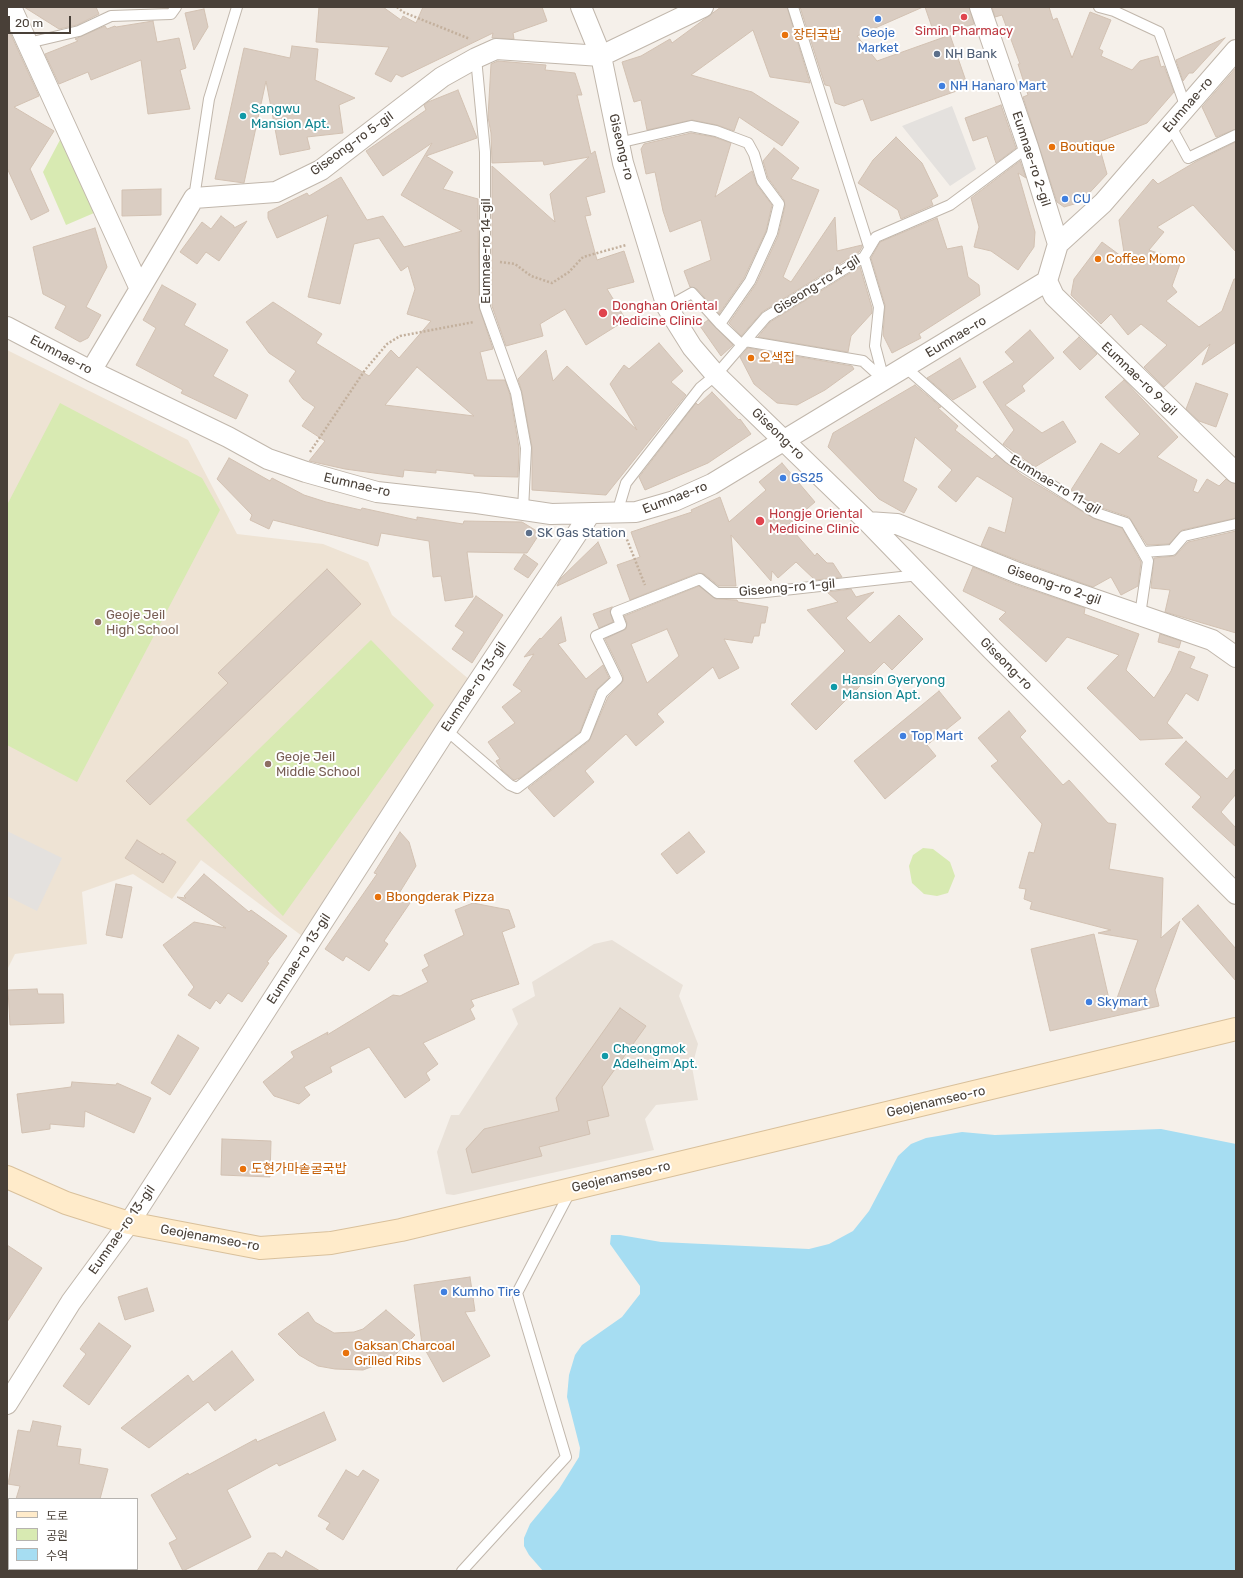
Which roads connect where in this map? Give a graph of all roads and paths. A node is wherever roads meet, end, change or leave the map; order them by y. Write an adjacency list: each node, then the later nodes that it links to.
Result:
1 (11, 7): 10 (street)
2 (176, 7): 10 (lane)
3 (237, 7): 20 (lane)
4 (397, 7): 11 (path)
5 (582, 7): 13 (street, Giseong-ro)
6 (703, 7): 13 (street)
7 (793, 7): 23 (lane)
8 (980, 7): 19 (street, Eumnae-ro 2-gil)
9 (1099, 7): 15 (lane)
10 (28, 43): 27 (street)
11 (496, 50): 13 (street, Giseong-ro 5-gil); 14 (street, Giseong-ro 5-gil)
12 (1236, 50): 15 (street, Eumnae-ro)
13 (601, 56): 18 (street, Giseong-ro)
14 (476, 58): 20 (street, Giseong-ro 5-gil); 25 (lane, Eumnae-ro 14-gil)
15 (1186, 108): 16 (street, Eumnae-ro)
16 (1170, 126): 17 (lane); 22 (street, Eumnae-ro)
17 (1236, 135)
18 (618, 143): 21 (street, Giseong-ro); 30 (lane)
19 (1028, 147): 22 (street, Eumnae-ro 2-gil); 23 (lane, Giseong-ro 4-gil)
20 (194, 198): 27 (street)
21 (646, 240): 25 (path); 28 (street, Giseong-ro)
22 (1058, 244): 26 (street)
23 (869, 247): 24 (lane, Giseong-ro 4-gil)
24 (864, 257): 32 (lane, Giseong-ro 4-gil); 36 (lane)
25 (485, 266): 29 (lane, Eumnae-ro 14-gil)
26 (1047, 281): 33 (street, Eumnae-ro); 39 (street, Eumnae-ro 9-gil)
27 (140, 289): 34 (street)
28 (667, 307): 30 (lane); 35 (street, Giseong-ro)
29 (490, 319): 38 (path); 40 (lane, Eumnae-ro 14-gil)
30 (720, 324): 32 (lane)
31 (7, 327): 34 (street, Eumnae-ro)
32 (743, 343): 35 (lane, Giseong-ro 4-gil); 36 (lane)
33 (905, 367): 36 (street, Eumnae-ro); 45 (lane, Eumnae-ro 11-gil)
34 (91, 371): 38 (street, Eumnae-ro)
35 (716, 375): 37 (street, Giseong-ro); 41 (lane, Giseong-ro 4-gil)
36 (884, 380): 37 (street, Eumnae-ro)
37 (785, 440): 41 (street, Eumnae-ro); 43 (street, Giseong-ro)
38 (298, 469): 40 (street, Eumnae-ro)
39 (1236, 472)
40 (523, 510): 42 (street, Eumnae-ro)
41 (617, 513): 42 (street, Eumnae-ro); 47 (path)
42 (590, 514): 50 (street, Eumnae-ro 13-gil)
43 (868, 522): 46 (street, Giseong-ro); 48 (street, Giseong-ro 2-gil)
44 (1236, 524): 45 (lane)
45 (1143, 552): 48 (lane, Eumnae-ro 11-gil)
46 (919, 574): 47 (lane, Giseong-ro 1-gil); 51 (street, Giseong-ro)
47 (650, 598): 50 (lane, Giseong-ro 1-gil)
48 (1140, 615): 49 (street, Giseong-ro 2-gil)
49 (1236, 657)
50 (446, 730): 55 (street, Eumnae-ro 13-gil)
51 (1236, 894)
52 (1236, 1029): 54 (main road, Geojenamseo-ro)
53 (7, 1177): 55 (main road, Geojenamseo-ro)
54 (572, 1189): 55 (main road, Geojenamseo-ro); 57 (lane)
55 (129, 1223): 56 (street, Eumnae-ro 13-gil)
56 (7, 1404)
57 (462, 1571)

